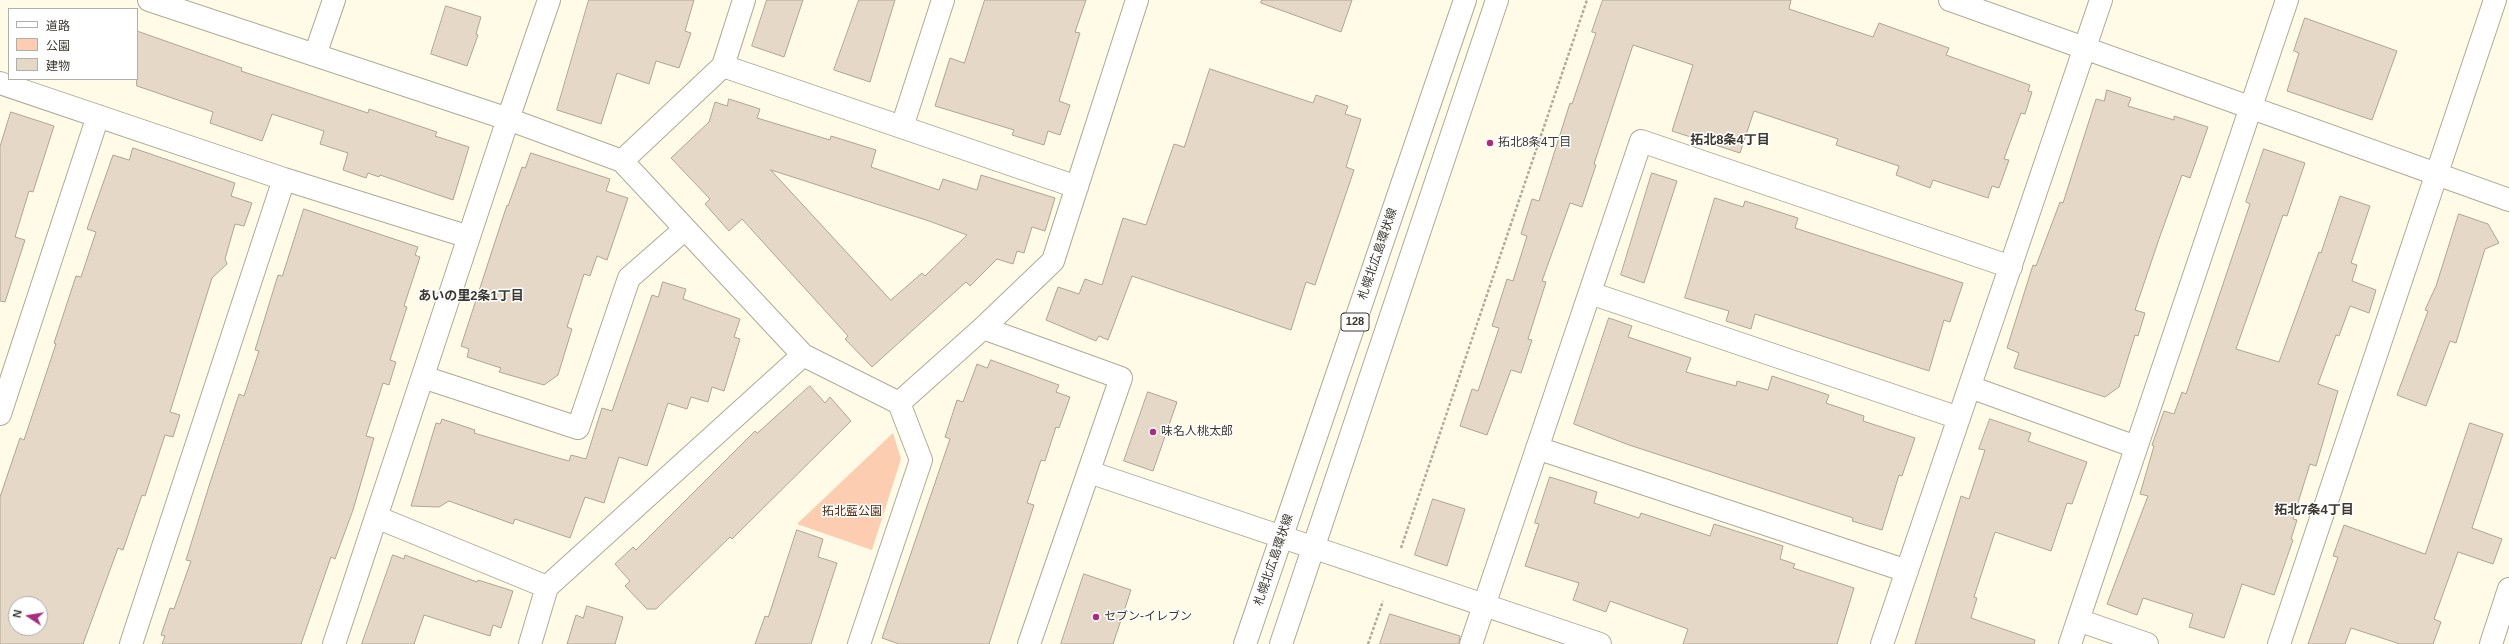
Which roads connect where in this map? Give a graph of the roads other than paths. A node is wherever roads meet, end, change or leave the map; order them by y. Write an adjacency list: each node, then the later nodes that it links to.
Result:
1 (149, 0): 14 (street)
2 (334, 0): 14 (street)
3 (549, 0): 19 (street)
4 (744, 0): 15 (street)
5 (943, 0): 20 (street)
6 (1137, 0): 24 (street)
7 (1465, 0): 41 (street, 札幌北広島環状線 / 128)
8 (1497, 0): 42 (street, 128)
9 (1950, 0): 13 (street)
10 (2101, 0): 13 (street)
11 (2287, 0): 17 (street)
12 (2495, 0): 22 (street)
13 (2085, 48): 17 (street); 28 (street)
14 (315, 55): 19 (street)
15 (723, 66): 20 (street); 21 (street)
16 (0, 83): 18 (street)
17 (2250, 107): 22 (street); 37 (street)
18 (98, 116): 23 (street); 35 (street)
19 (508, 119): 21 (street); 27 (street)
20 (902, 127): 24 (street)
21 (622, 161): 26 (street)
22 (2438, 175): 25 (street); 60 (street)
23 (284, 179): 27 (street); 48 (street)
24 (1077, 187): 30 (street)
25 (2509, 200)
26 (685, 229): 31 (street); 32 (street)
27 (469, 237): 32 (street)
28 (2011, 267): 29 (street); 33 (street)
29 (1590, 293): 36 (street); 38 (street)
30 (983, 328): 34 (street); 39 (street)
31 (803, 355): 34 (street); 44 (street)
32 (423, 377): 40 (street)
33 (1970, 387): 36 (street); 37 (street)
34 (899, 403): 51 (street)
35 (0, 414)
36 (1959, 418): 43 (street)
37 (2136, 447): 47 (street)
38 (1537, 448): 43 (street); 46 (street)
39 (1088, 472): 41 (street); 52 (street)
40 (376, 517): 44 (street); 49 (street)
41 (1281, 538): 42 (street); 53 (street, 札幌北広島環状線 / 128)
42 (1313, 549): 46 (street); 54 (street, 128)
43 (1907, 572): 57 (street)
44 (547, 587): 50 (street)
45 (2509, 590): 61 (street)
46 (1484, 604): 55 (street); 56 (street)
47 (2078, 620): 58 (street); 59 (street)
48 (131, 644)
49 (334, 644)
50 (530, 644)
51 (859, 644)
52 (1029, 644)
53 (1245, 644)
54 (1281, 644)
55 (1471, 644)
56 (1600, 644)
57 (1882, 644)
58 (2070, 644)
59 (2147, 644)
60 (2280, 644)
61 (2491, 644)

